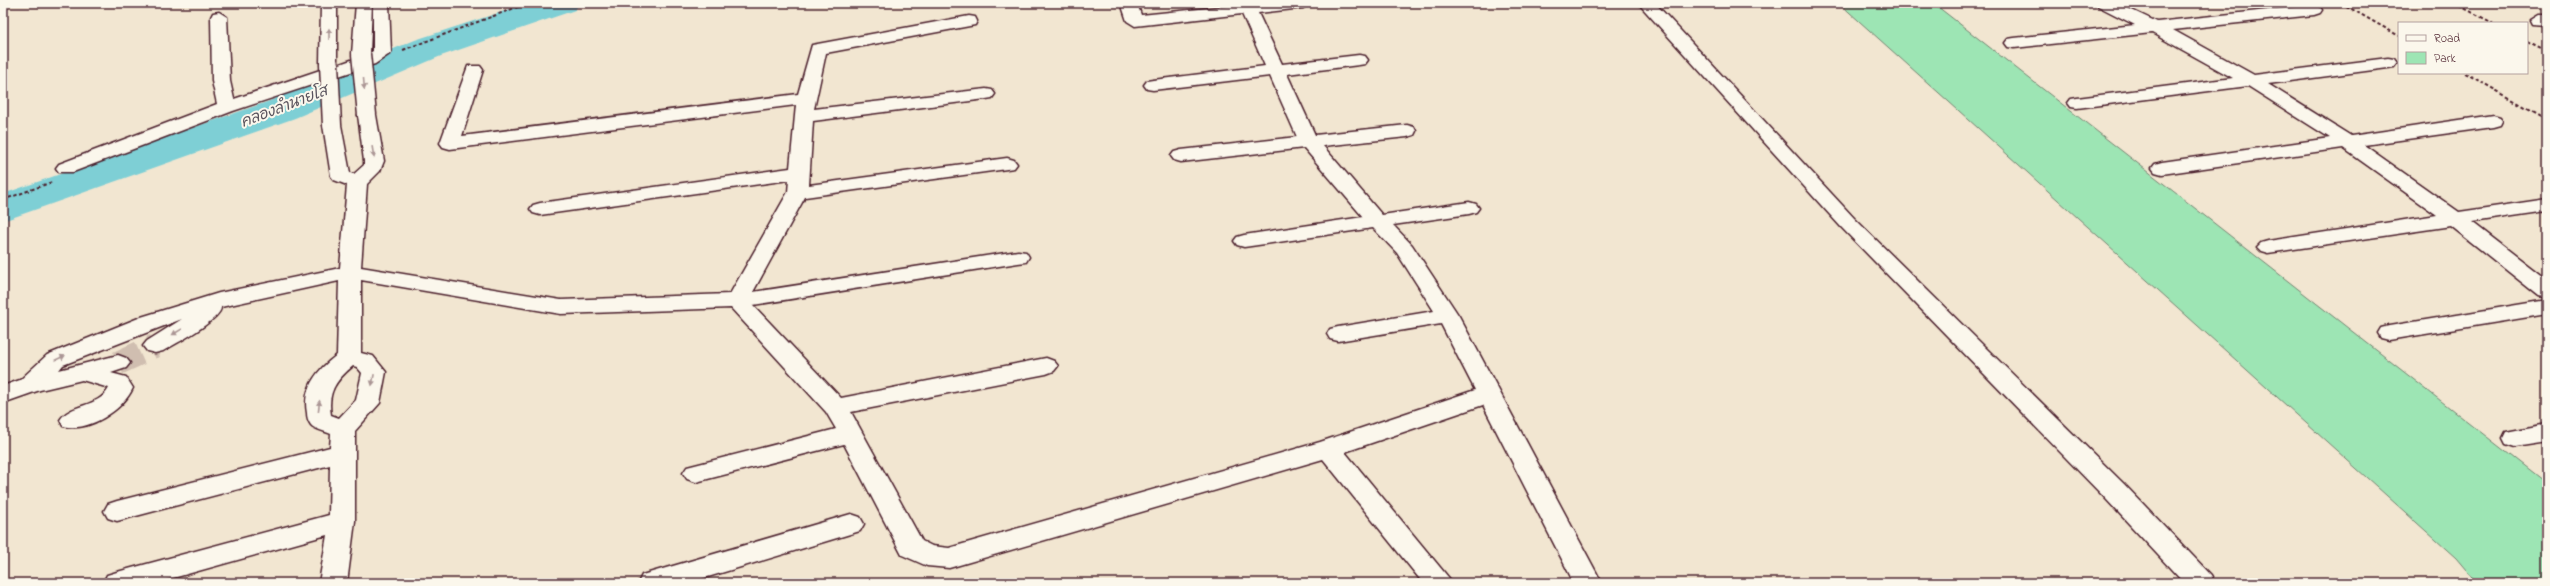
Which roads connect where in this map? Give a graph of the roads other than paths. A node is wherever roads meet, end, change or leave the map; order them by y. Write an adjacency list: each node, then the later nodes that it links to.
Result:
1 (329, 3): 32 (street, one-way to 1, bridge)
2 (364, 3): 32 (street, one-way to 32, bridge)
3 (381, 3): 22 (street)
4 (1129, 3): 8 (street)
5 (1303, 3): 8 (street)
6 (1646, 3): 74 (street)
7 (2104, 3): 12 (street)
8 (1246, 6): 17 (street)
9 (2314, 10): 12 (street)
10 (219, 17): 22 (street)
11 (969, 21): 23 (street)
12 (2157, 27): 13 (street); 18 (street)
13 (2014, 43)
14 (1358, 60): 17 (street)
15 (2388, 63): 18 (street)
16 (474, 70): 23 (street)
17 (1276, 70): 19 (street); 27 (street)
18 (2250, 82): 21 (street); 26 (street)
19 (1153, 85)
20 (986, 94): 23 (street)
21 (2077, 104)
22 (227, 107): 30 (street)
23 (806, 107): 33 (street)
24 (2492, 121): 26 (street)
25 (1407, 131): 27 (street)
26 (2349, 141): 31 (street); 37 (street)
27 (1309, 142): 28 (street); 38 (street)
28 (1181, 156)
29 (1007, 164): 33 (street)
30 (66, 168)
31 (2162, 168)
32 (357, 182): 42 (street)
33 (799, 182): 35 (street); 45 (street)
34 (2547, 205): 37 (street)
35 (540, 208)
36 (1469, 208): 38 (street)
37 (2457, 218): 40 (street); 43 (street)
38 (1377, 221): 39 (street); 47 (street)
39 (1244, 240)
40 (2268, 247)
41 (1018, 257): 45 (street)
42 (350, 272): 44 (street); 45 (street); 51 (street)
43 (2547, 291)
44 (219, 300): 50 (street, one-way to 50); 55 (street, one-way to 44)
45 (737, 301): 58 (street)
46 (2547, 307): 48 (street)
47 (1448, 316): 49 (street); 56 (street)
48 (2389, 333)
49 (1338, 334)
50 (154, 346)
51 (348, 358): 63 (street, one-way to 51); 63 (street, one-way to 63)
52 (118, 363): 54 (street)
53 (1046, 366): 58 (street)
54 (85, 373): 55 (street); 59 (street)
55 (30, 383): 57 (street)
56 (1490, 394): 64 (street); 73 (street)
57 (3, 395)
58 (836, 407): 61 (street)
59 (72, 420)
60 (2547, 433): 62 (street)
61 (850, 434): 64 (street); 65 (street)
62 (2515, 438)
63 (342, 441): 66 (street); 67 (street)
64 (1328, 449): 72 (street)
65 (696, 473)
66 (117, 511)
67 (342, 521): 69 (street); 70 (street)
68 (851, 524): 71 (street)
69 (117, 583)
70 (333, 583)
71 (652, 583)
72 (1439, 583)
73 (1588, 583)
74 (2200, 583)

